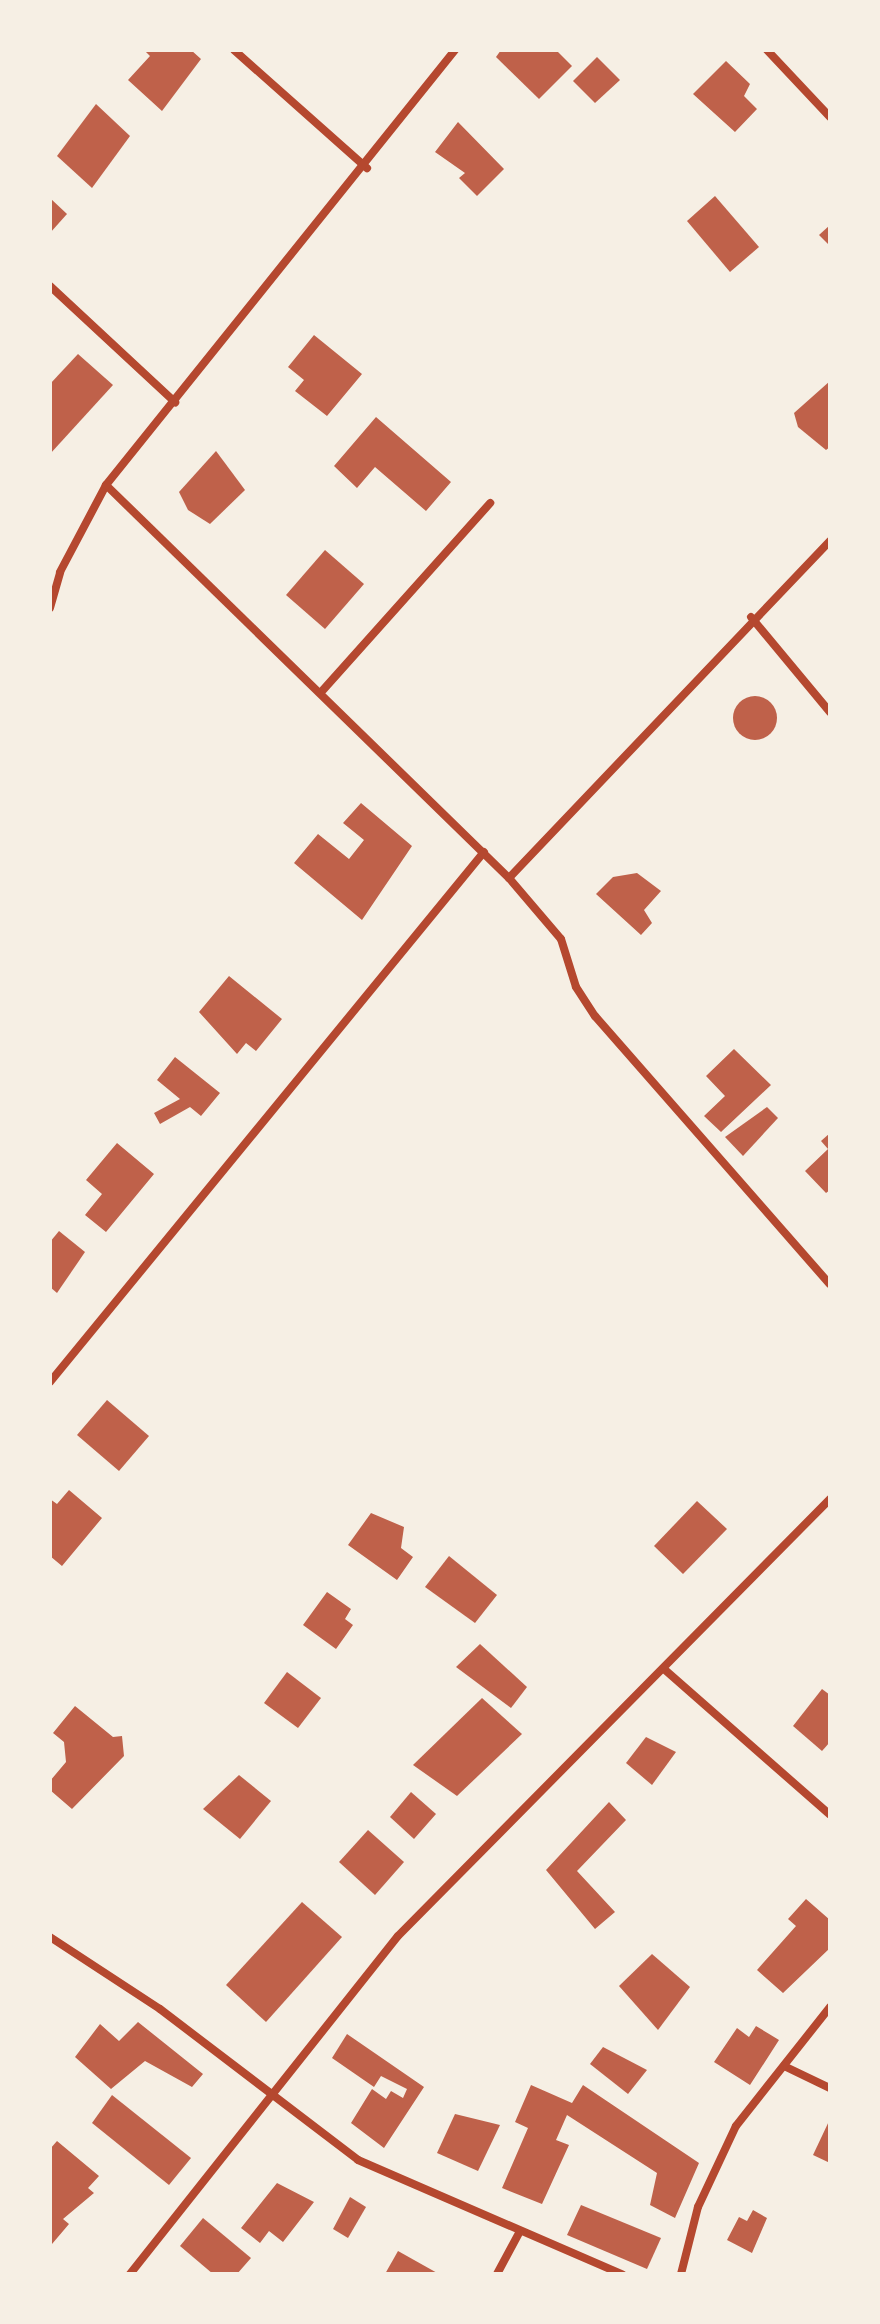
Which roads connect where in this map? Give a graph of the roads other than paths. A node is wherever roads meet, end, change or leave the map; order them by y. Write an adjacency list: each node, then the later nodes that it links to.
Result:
1 (234, 50): 5 (street)
2 (455, 50): 5 (street)
3 (767, 50): 4 (street)
4 (830, 117)
5 (367, 168): 7 (street)
6 (50, 286): 7 (street)
7 (175, 402): 8 (street)
8 (106, 485): 11 (street); 13 (street)
9 (490, 503): 13 (street)
10 (830, 541): 12 (street)
11 (50, 608)
12 (751, 617): 14 (street); 16 (street)
13 (323, 690): 15 (street)
14 (830, 712)
15 (484, 852): 16 (street); 18 (street)
16 (509, 878): 17 (street)
17 (830, 1284)
18 (50, 1382)
19 (830, 1499): 20 (street)
20 (664, 1669): 21 (street); 26 (street)
21 (830, 1815)
22 (50, 1937): 26 (street)
23 (830, 2007): 24 (street)
24 (784, 2066): 25 (street); 31 (street)
25 (830, 2088)
26 (272, 2097): 27 (street); 28 (street)
27 (519, 2233): 29 (street); 30 (street)
28 (130, 2274)
29 (497, 2274)
30 (622, 2274)
31 (681, 2274)

